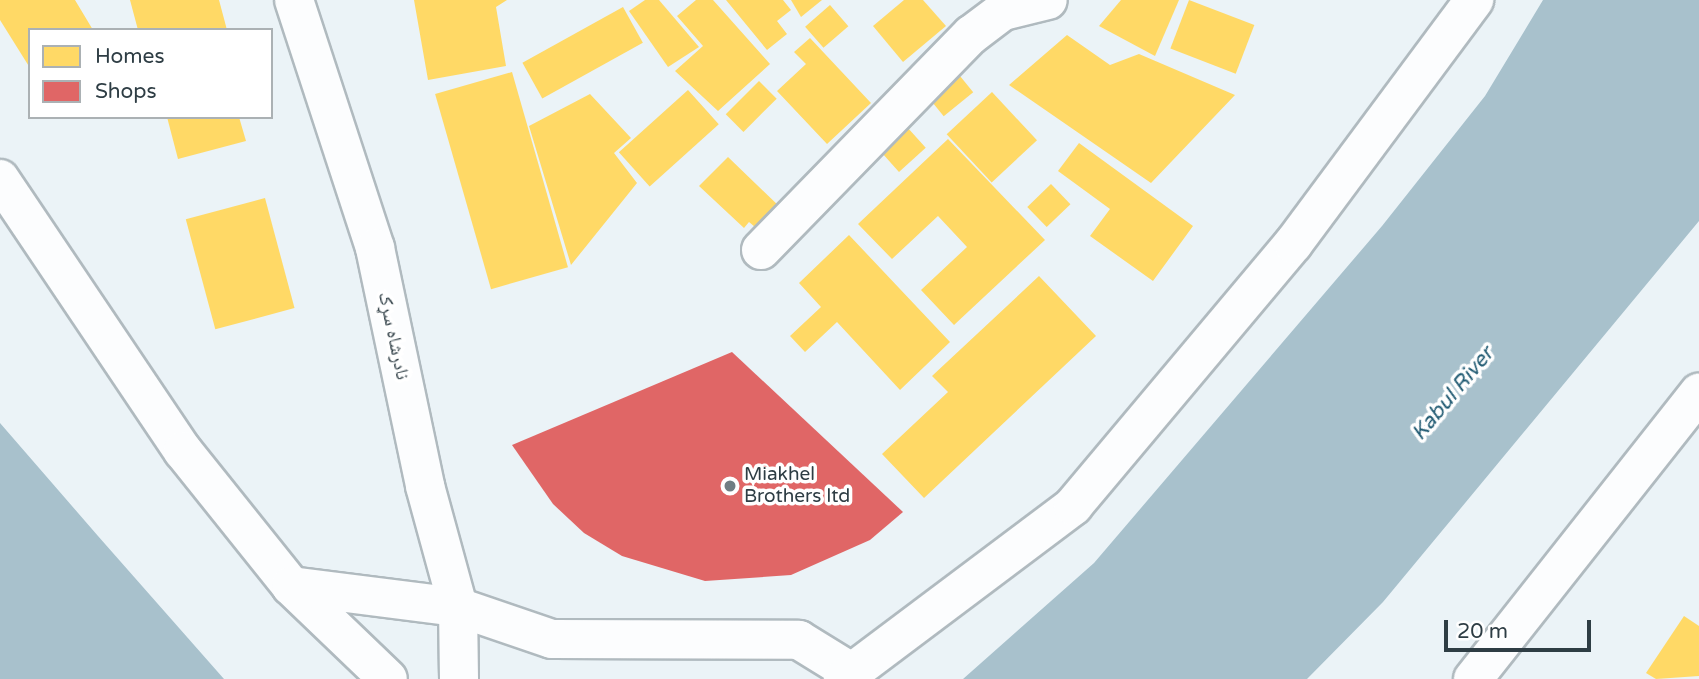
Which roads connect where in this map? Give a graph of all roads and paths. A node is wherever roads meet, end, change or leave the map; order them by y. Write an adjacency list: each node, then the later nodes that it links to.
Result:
1 (294, 0): 8 (street, نادرشاه سړک)
2 (1048, 0): 5 (street)
3 (1474, 0): 9 (street)
4 (0, 179): 7 (street)
5 (761, 250)
6 (1699, 393): 12 (street)
7 (291, 586): 8 (street); 10 (street)
8 (458, 607): 9 (street); 11 (street, نادرشاه سړک)
9 (847, 675)
10 (388, 679)
11 (458, 679)
12 (1473, 679)

